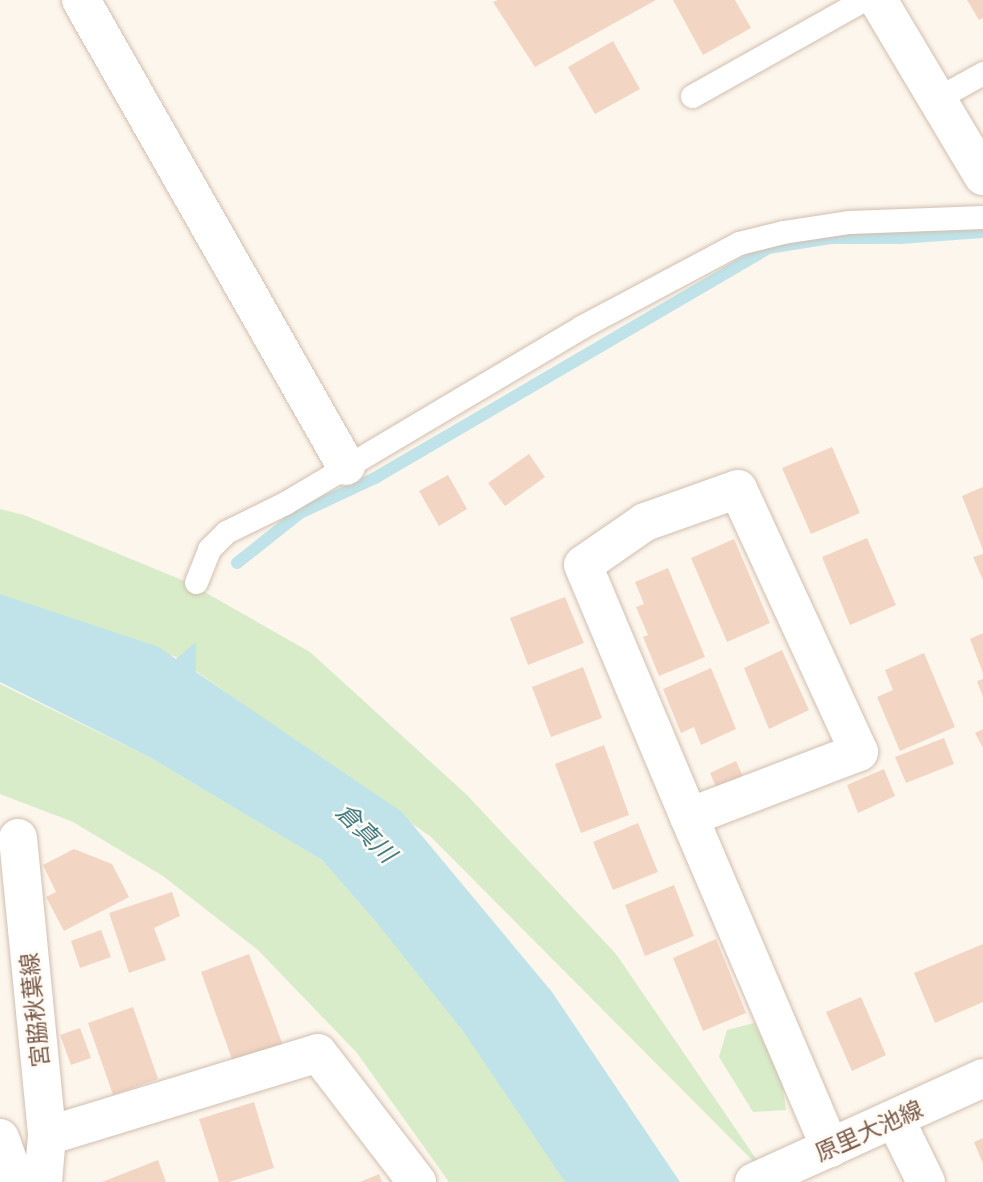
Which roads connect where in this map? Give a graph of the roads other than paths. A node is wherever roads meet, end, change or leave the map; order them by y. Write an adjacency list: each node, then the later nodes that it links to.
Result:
1 (81, 0): 9 (street)
2 (863, 0): 5 (lane)
3 (878, 0): 6 (street)
4 (983, 73): 6 (lane)
5 (692, 96)
6 (936, 99): 7 (street)
7 (983, 176)
8 (983, 217): 9 (lane)
9 (346, 466): 10 (lane)
10 (196, 582)
11 (689, 817): 11 (street); 17 (street)
12 (9, 833): 15 (street, 宮脇秋葉線)
13 (983, 1078): 14 (street, 原里大池線)
14 (895, 1119): 17 (street, 原里大池線); 22 (street)
15 (47, 1136): 20 (street, 宮脇秋葉線); 21 (street)
16 (0, 1138): 19 (street)
17 (830, 1149): 18 (street, 原里大池線)
18 (765, 1180)
19 (16, 1182)
20 (43, 1182)
21 (417, 1182)
22 (926, 1182)

